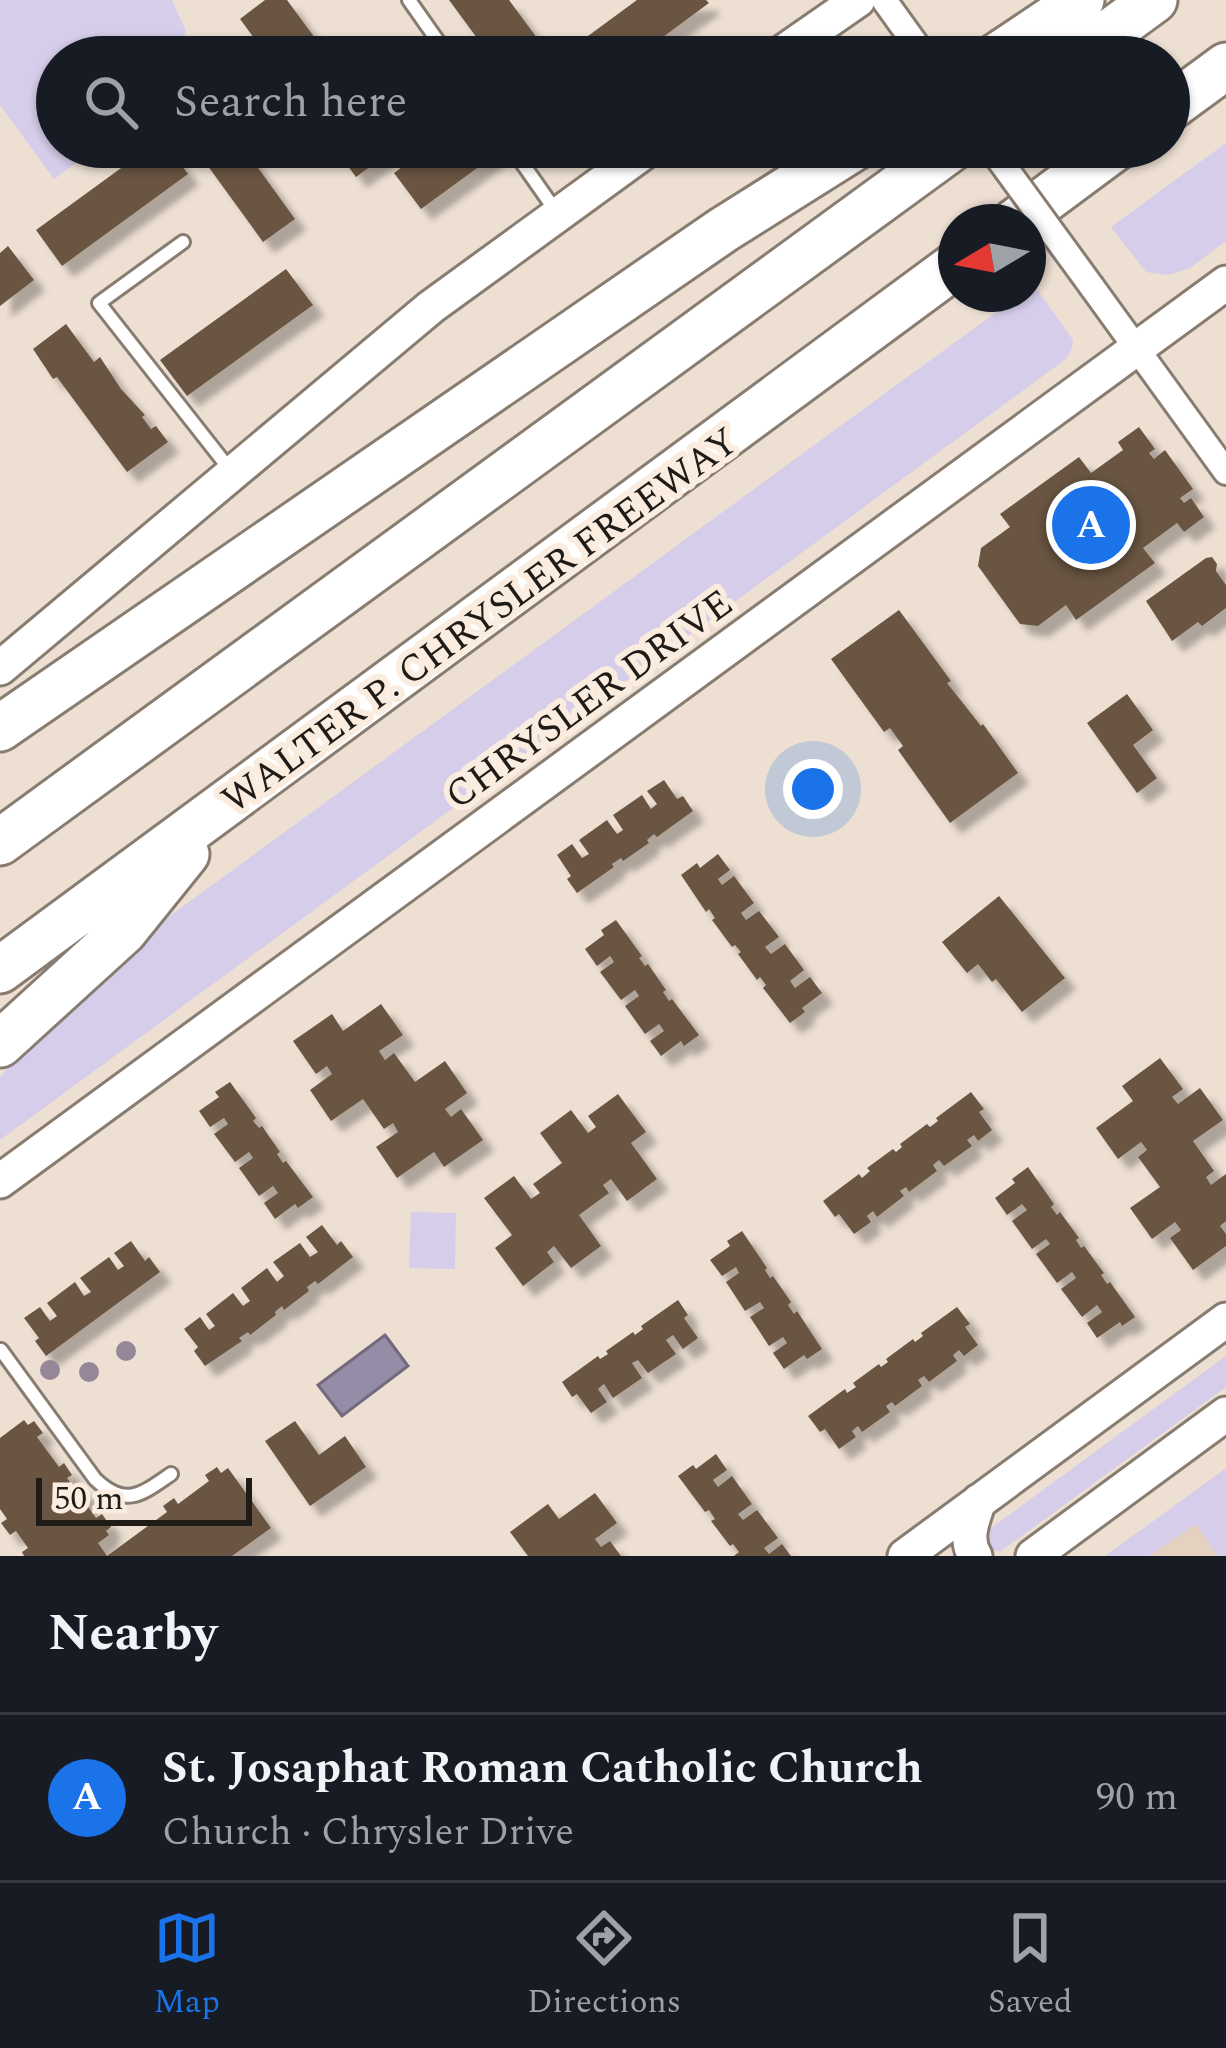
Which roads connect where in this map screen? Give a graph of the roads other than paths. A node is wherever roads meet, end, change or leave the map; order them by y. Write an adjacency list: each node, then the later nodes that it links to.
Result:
1 (409, 0): 6 (lane)
2 (858, 0): 7 (street)
3 (884, 0): 8 (street)
4 (1081, 0): 9 (highway)
5 (1154, 0): 10 (highway)
6 (434, 36)
7 (806, 36)
8 (910, 36)
9 (1027, 36)
10 (1105, 36)
11 (1226, 65): 12 (highway)
12 (1190, 92)
13 (526, 168): 20 (lane)
14 (622, 168): 20 (street)
15 (822, 168): 28 (highway)
16 (924, 168): 30 (highway)
17 (1005, 168): 24 (street, bridge)
18 (1088, 168): 19 (highway)
19 (1039, 204)
20 (558, 214): 25 (street)
21 (183, 242): 25 (lane)
22 (938, 278): 29 (highway, WALTER P. CHRYSLER FREEWAY)
23 (1226, 283): 24 (street, CHRYSLER DRIVE)
24 (1136, 349): 26 (street); 33 (street, CHRYSLER DRIVE)
25 (232, 472): 27 (street)
26 (1226, 472)
27 (0, 668)
28 (0, 728)
29 (222, 808): 31 (highway, WALTER P. CHRYSLER FREEWAY); 32 (highway)
30 (0, 842)
31 (0, 970)
32 (0, 1044)
33 (0, 1181)
34 (1226, 1320): 38 (street)
35 (2, 1350): 37 (lane)
36 (1218, 1426): 41 (street)
37 (171, 1474)
38 (980, 1501): 39 (street); 40 (street)
39 (908, 1555)
40 (975, 1556)
41 (1033, 1556)

